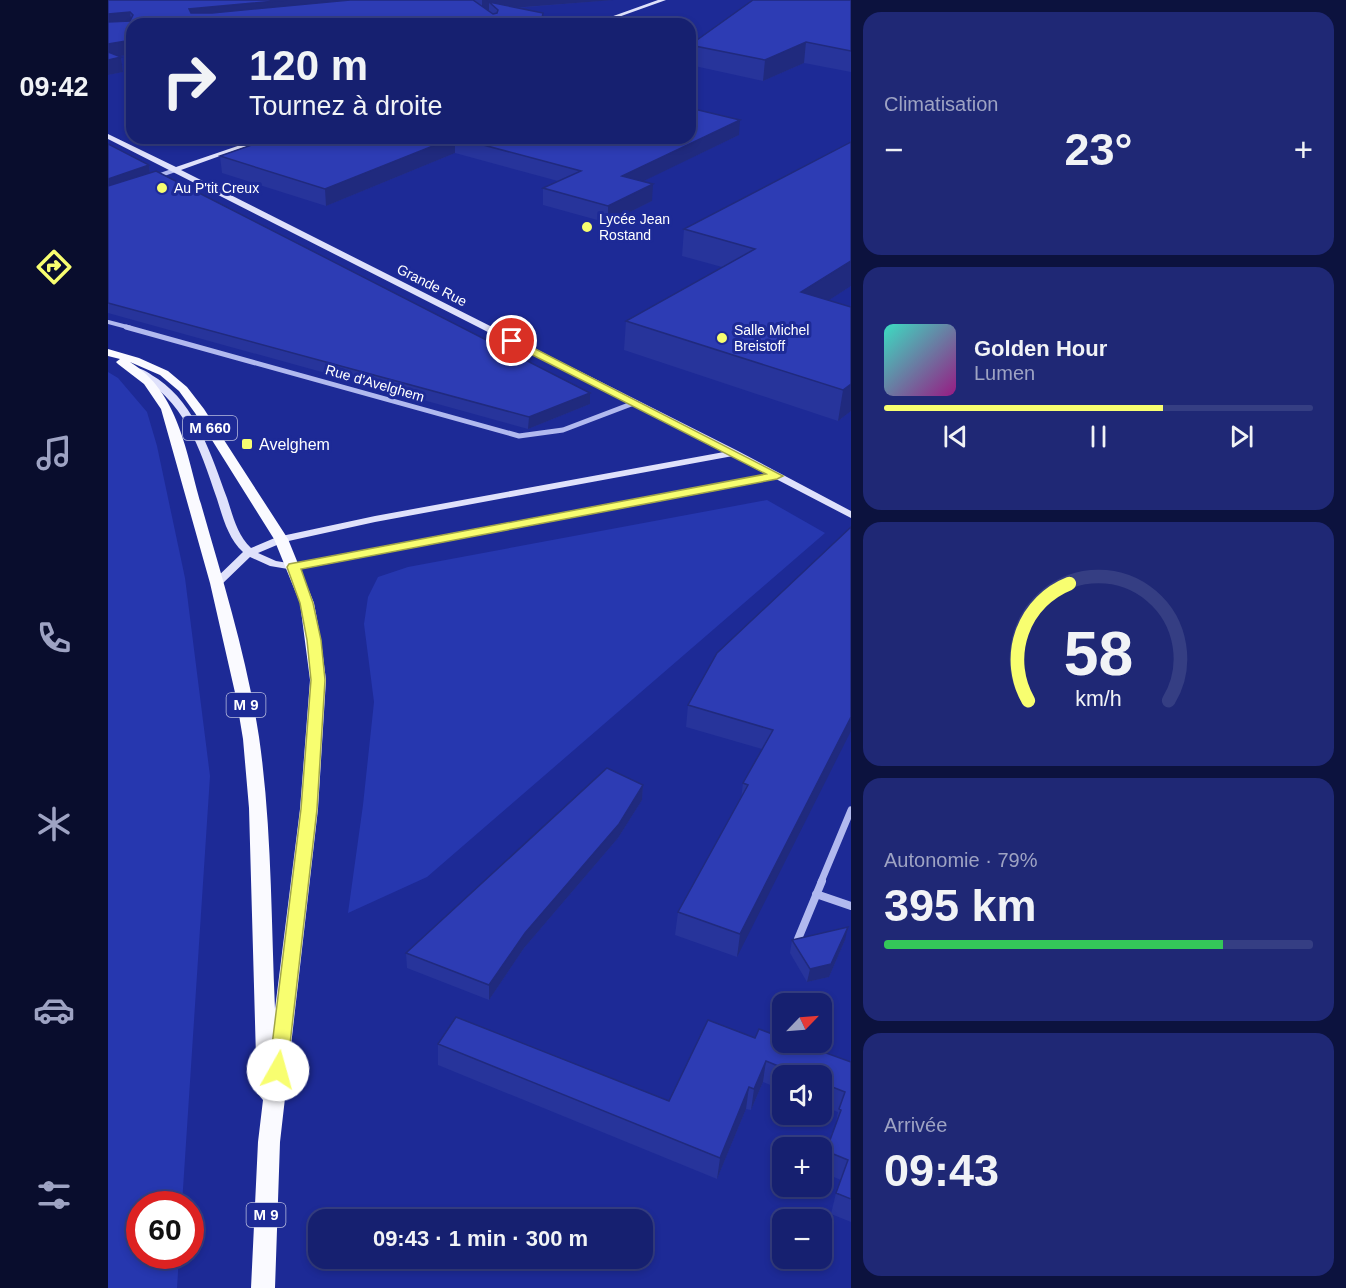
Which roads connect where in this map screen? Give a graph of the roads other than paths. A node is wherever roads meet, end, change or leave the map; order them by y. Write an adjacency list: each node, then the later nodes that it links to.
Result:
1 (663, 0): 2 (street)
2 (611, 18)
3 (108, 136): 5 (street, Grande Rue)
4 (250, 144): 5 (street)
5 (175, 170): 6 (street); 10 (street, Grande Rue)
6 (152, 178)
7 (108, 322): 10 (street, Rue d'Avelghem)
8 (108, 354): 9 (main road, M 660); 14 (main road, M 660)
9 (124, 363): 15 (street); 17 (main road, M 660)
10 (634, 403): 11 (street, Grande Rue)
11 (734, 453): 12 (street, Grande Rue); 14 (street)
12 (777, 476): 13 (street, Grande Rue); 16 (street)
13 (851, 515)
14 (281, 538): 15 (street); 16 (main road, M 9)
15 (250, 552): 16 (street); 17 (street)
16 (294, 567): 22 (main road, M 9)
17 (218, 583): 22 (main road, M 9)
18 (851, 810): 19 (street)
19 (816, 894): 20 (street); 21 (street)
20 (851, 906)
21 (798, 939)
22 (269, 1142): 23 (main road, M 9)
23 (263, 1288)

